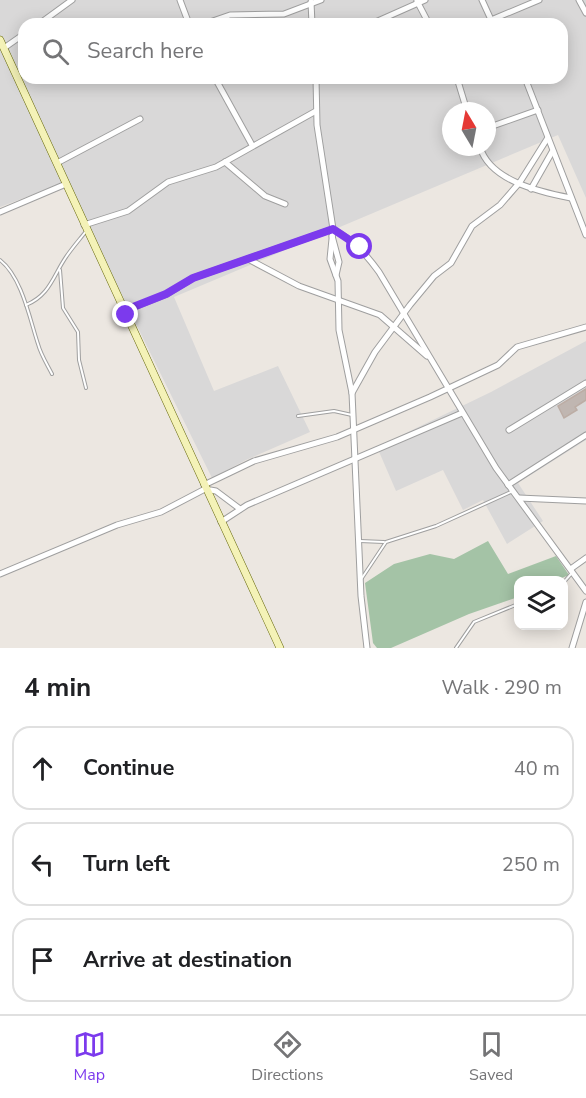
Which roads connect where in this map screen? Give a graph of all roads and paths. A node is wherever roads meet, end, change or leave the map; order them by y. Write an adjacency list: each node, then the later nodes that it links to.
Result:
1 (72, 0): 11 (street)
2 (180, 0): 12 (street)
3 (321, 0): 8 (street)
4 (425, 0): 9 (street)
5 (482, 0): 17 (street)
6 (540, 0): 18 (street)
7 (579, 0): 10 (street)
8 (311, 1): 13 (street); 14 (street)
9 (417, 1): 15 (street); 16 (street)
10 (586, 13)
11 (47, 18)
12 (187, 18)
13 (221, 18)
14 (312, 18)
15 (383, 18)
16 (426, 18)
17 (490, 18)
18 (501, 18)
19 (18, 36): 20 (street)
20 (1, 42): 21 (street)
21 (18, 79)
22 (20, 84): 37 (street)
23 (218, 84): 33 (street)
24 (316, 84): 29 (street)
25 (459, 84): 27 (street)
26 (527, 84): 28 (street)
27 (464, 102)
28 (538, 110): 31 (street); 32 (street)
29 (316, 111): 33 (street); 45 (street)
30 (140, 119): 37 (street)
31 (496, 125)
32 (547, 139): 34 (street); 38 (street)
33 (252, 145): 36 (street)
34 (552, 152): 40 (street); 41 (street)
35 (484, 156): 38 (street)
36 (225, 162): 42 (street); 44 (street)
37 (57, 163): 39 (street)
38 (520, 182): 40 (street); 53 (street)
39 (66, 184): 43 (street); 44 (street)
40 (531, 189): 41 (street)
41 (571, 198): 46 (street)
42 (285, 204)
43 (0, 212)
44 (86, 227): 49 (lane); 52 (street)
45 (333, 231): 47 (street); 50 (street); 53 (street)
46 (586, 233)
47 (248, 259): 50 (street); 52 (street)
48 (0, 260): 51 (lane)
49 (60, 270): 51 (lane); 60 (lane)
50 (340, 299): 55 (street); 61 (street)
51 (26, 305): 57 (lane)
52 (123, 311): 70 (street)
53 (404, 314): 55 (street); 56 (street)
54 (586, 327): 59 (street)
55 (393, 328): 56 (street); 61 (street)
56 (431, 359): 59 (street)
57 (52, 374)
58 (586, 383): 66 (street)
59 (450, 387): 62 (street); 65 (street)
60 (86, 388)
61 (352, 393): 63 (street)
62 (462, 413): 68 (street); 69 (street)
63 (352, 415): 64 (lane); 65 (street)
64 (298, 416)
65 (355, 430): 68 (street); 70 (street)
66 (509, 430)
67 (586, 435): 69 (street)
68 (354, 458): 74 (street); 76 (street)
69 (508, 485): 71 (street)
70 (204, 487): 74 (street); 75 (street); 80 (street)
71 (513, 491): 72 (street); 77 (lane)
72 (519, 498): 73 (street); 79 (street)
73 (586, 501)
74 (240, 509): 75 (street)
75 (221, 522): 86 (street)
76 (360, 541): 77 (lane); 82 (street)
77 (386, 542): 82 (lane)
78 (586, 558): 79 (street)
79 (572, 568): 81 (lane); 83 (street)
80 (0, 574)
81 (568, 579)
82 (361, 580): 87 (street)
83 (586, 591)
84 (586, 602): 89 (street)
85 (514, 606): 88 (lane)
86 (280, 648)
87 (367, 648)
88 (456, 648)
89 (572, 648)

